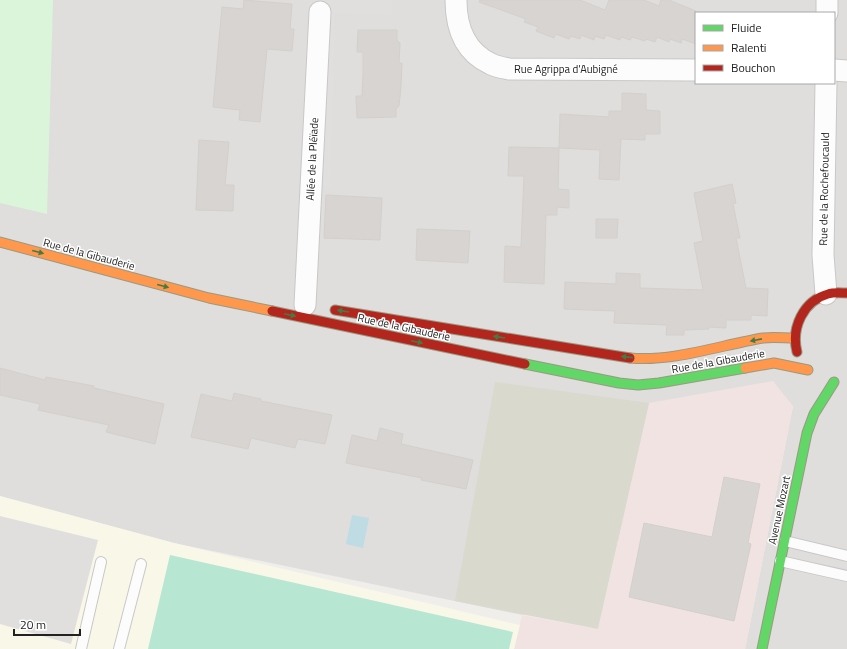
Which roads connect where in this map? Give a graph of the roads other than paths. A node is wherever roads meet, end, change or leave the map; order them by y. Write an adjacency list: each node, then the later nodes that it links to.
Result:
1 (456, 0): 5 (street, Rue Agrippa d'Aubigné)
2 (828, 0): 4 (street)
3 (320, 12): 12 (street, Allée de la Pléïade)
4 (827, 12)
5 (695, 70)
6 (835, 70): 7 (street)
7 (847, 71)
8 (826, 84): 11 (street, Rue de la Rochefoucauld)
9 (0, 242): 14 (street, Rue de la Gibauderie, one-way to 14)
10 (847, 293): 11 (street)
11 (826, 294): 14 (street)
12 (305, 305)
13 (328, 309): 14 (street, Rue de la Gibauderie, one-way to 13)
14 (794, 338)
15 (834, 381): 16 (street, Avenue Mozart)
16 (784, 541): 17 (lane); 19 (street, Avenue Mozart)
17 (847, 556)
18 (101, 562): 22 (lane)
19 (780, 562): 21 (lane); 24 (street, Avenue Mozart)
20 (141, 564): 23 (lane)
21 (847, 576)
22 (81, 649)
23 (119, 649)
24 (762, 649)

